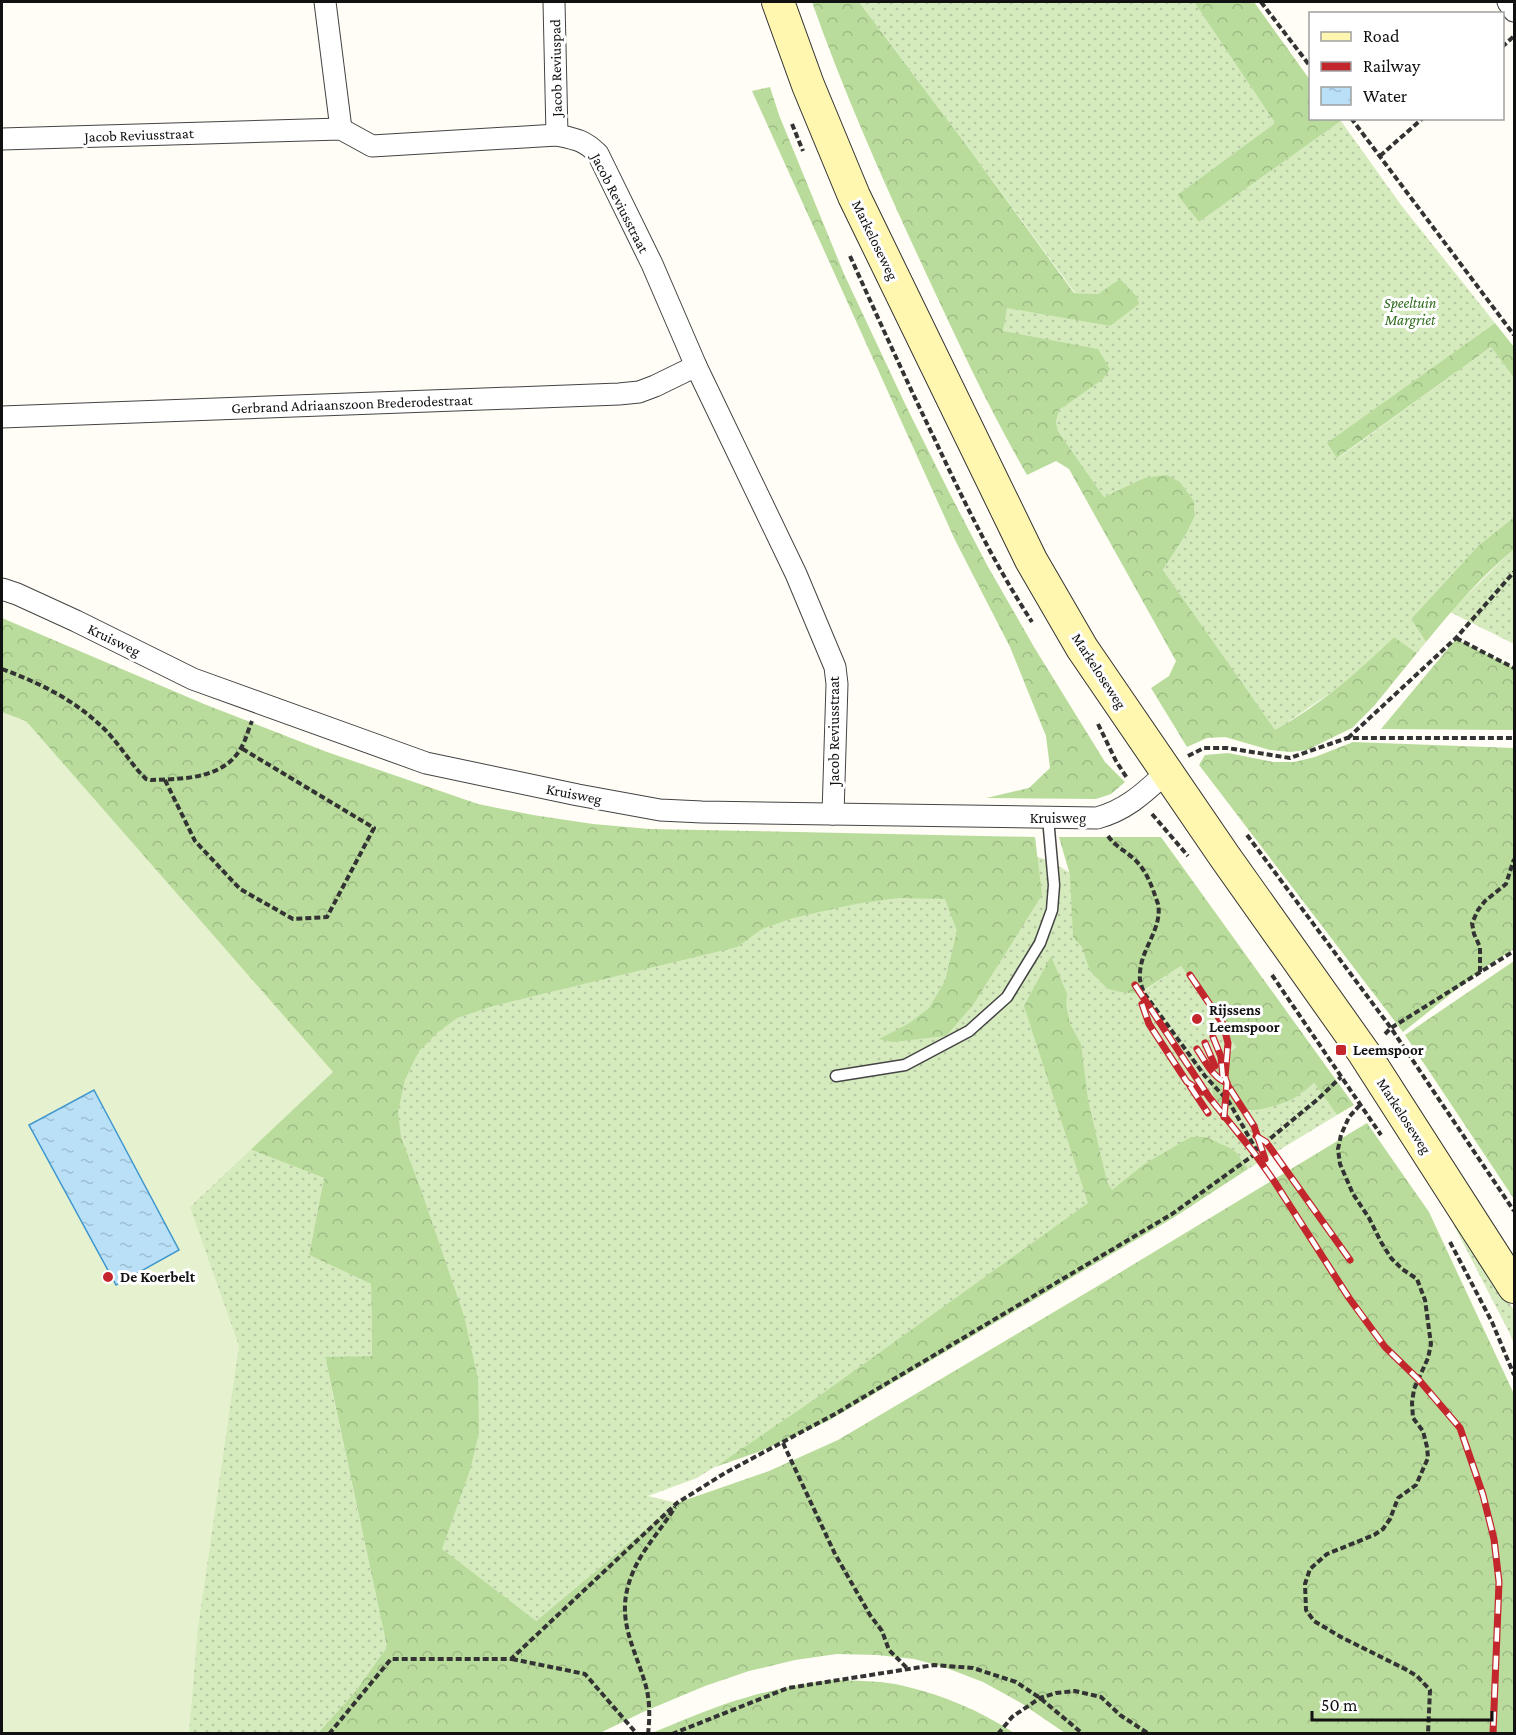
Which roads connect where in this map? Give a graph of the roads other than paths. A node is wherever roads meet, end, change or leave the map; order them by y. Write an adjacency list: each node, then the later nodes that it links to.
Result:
1 (325, 2): 6 (street)
2 (554, 2): 7 (street, Jacob Reviuspad)
3 (778, 2): 12 (main road, Markeloseweg)
4 (1508, 2): 5 (street)
5 (1515, 11)
6 (341, 129): 7 (street, Jacob Reviusstraat); 8 (street, Jacob Reviusstraat)
7 (557, 135): 9 (street, Jacob Reviusstraat)
8 (2, 139)
9 (696, 366): 10 (street, Gerbrand Adriaanszoon Brederodestraat); 13 (street, Jacob Reviusstraat)
10 (2, 417)
11 (2, 589): 13 (street, Kruisweg)
12 (1178, 759): 14 (street, Kruisweg); 16 (main road, Markeloseweg)
13 (833, 814): 14 (street, Kruisweg)
14 (1048, 818): 15 (lane)
15 (836, 1076)
16 (1515, 1287)

